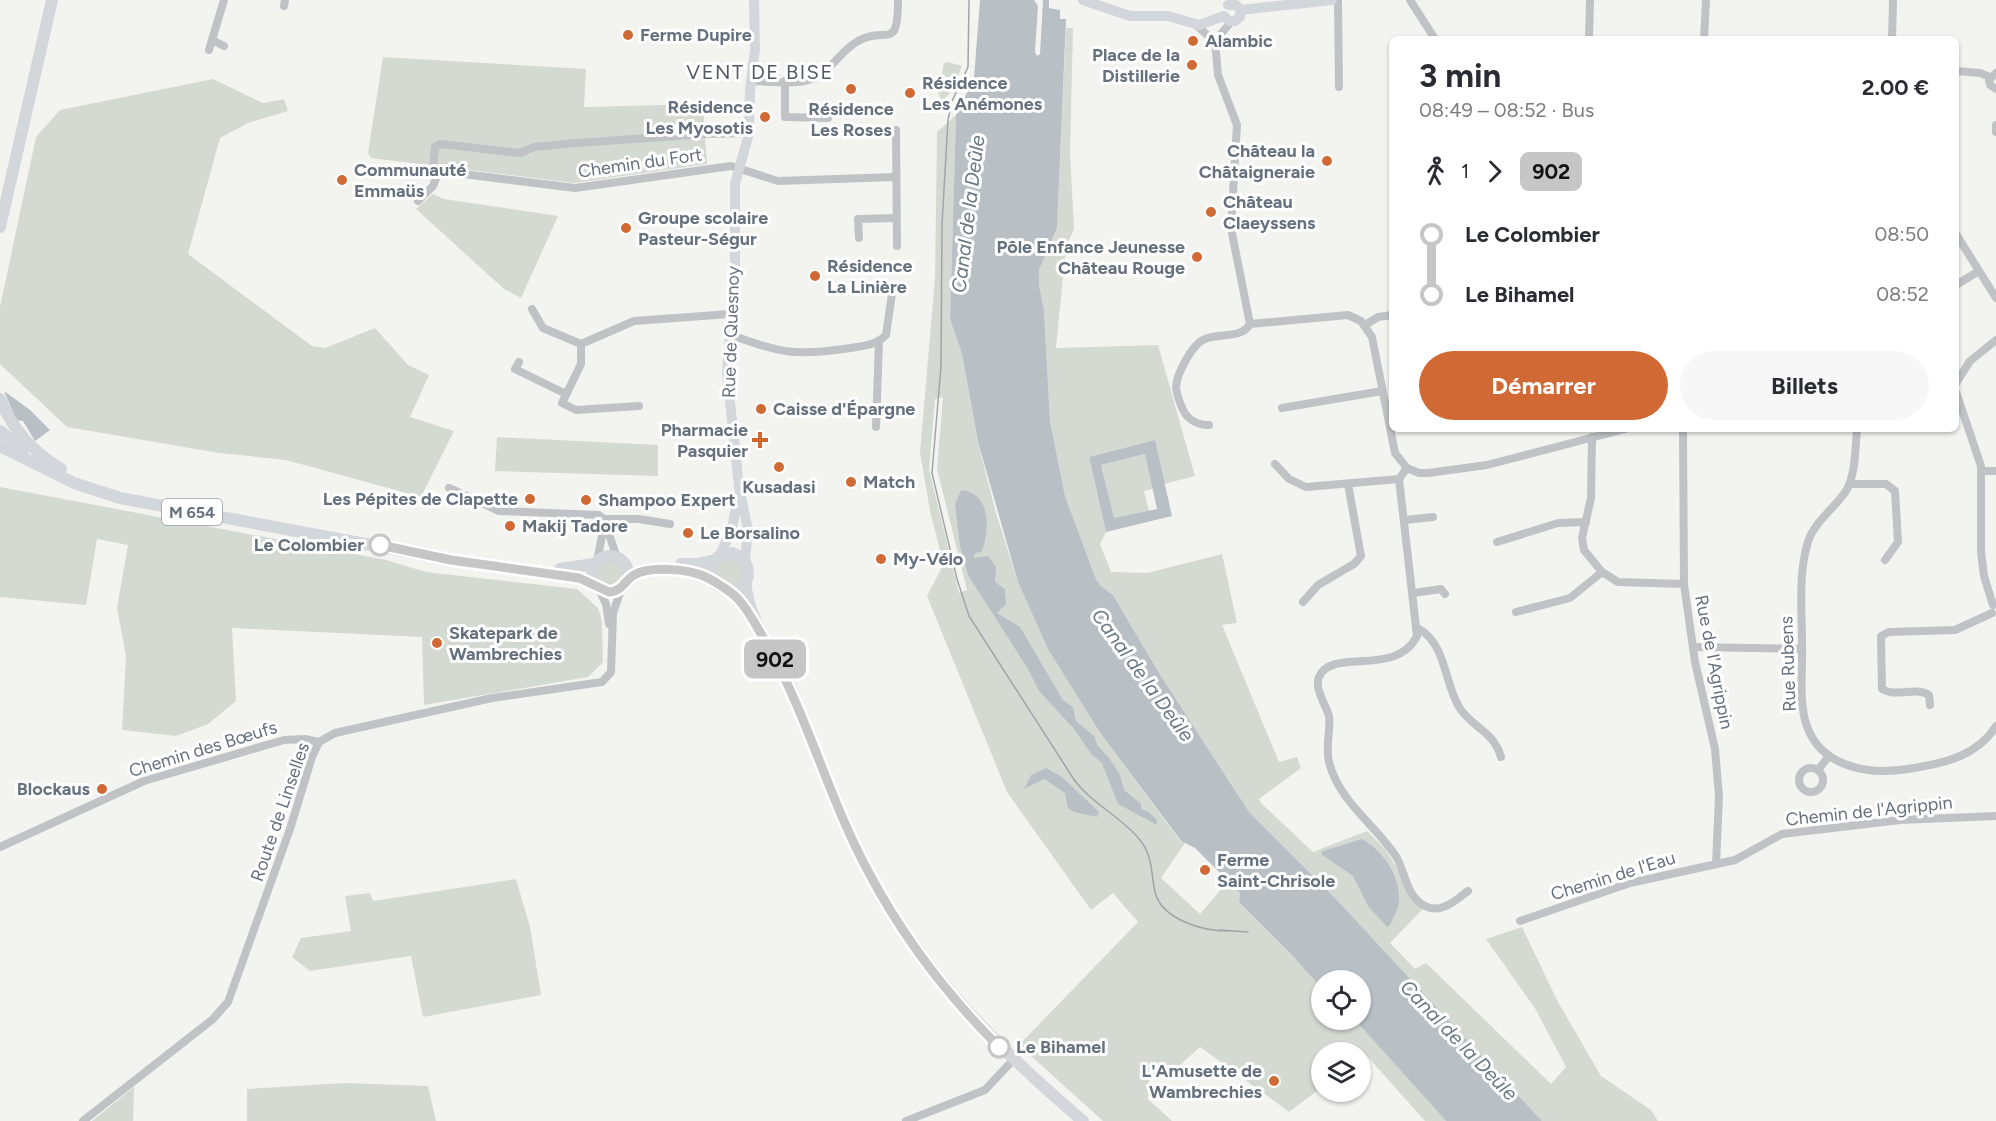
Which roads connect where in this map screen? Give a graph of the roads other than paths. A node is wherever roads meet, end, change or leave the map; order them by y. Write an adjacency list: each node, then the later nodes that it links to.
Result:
1 (52, 0): 40 (main road)
2 (224, 0): 20 (street)
3 (754, 0): 26 (street, Rue de Quesnoy)
4 (898, 0): 27 (street)
5 (1083, 0): 15 (street)
6 (1332, 0): 13 (street)
7 (1338, 0): 28 (street)
8 (1410, 0): 16 (street)
9 (1590, 0): 17 (street)
10 (1706, 0): 18 (street)
11 (1893, 0): 19 (street)
12 (1228, 2): 13 (street); 14 (street)
13 (1241, 10): 14 (street)
14 (1228, 19): 15 (street); 21 (street)
15 (1194, 23): 21 (street)
16 (1433, 36)
17 (1589, 36)
18 (1704, 36)
19 (1892, 36)
20 (212, 40): 22 (street); 23 (street)
21 (1215, 42): 51 (street)
22 (224, 46)
23 (209, 50)
24 (1959, 71): 25 (street)
25 (1993, 75): 29 (street)
26 (751, 81): 27 (street); 34 (street, Rue de Quesnoy)
27 (785, 81): 30 (street)
28 (1339, 87)
29 (1996, 89)
30 (828, 118)
31 (1996, 125): 33 (street)
32 (896, 130): 37 (street)
33 (1996, 132)
34 (749, 133): 35 (street, Rue de Quesnoy); 36 (street)
35 (739, 166): 37 (street); 38 (street, Chemin du Fort); 49 (street, Rue de Quesnoy)
36 (433, 170)
37 (896, 177): 39 (street)
38 (418, 201)
39 (896, 218): 41 (street); 43 (street)
40 (0, 227)
41 (859, 238)
42 (1959, 239): 44 (street)
43 (897, 246)
44 (1979, 270): 45 (street); 47 (street)
45 (1959, 283)
46 (892, 294): 55 (street)
47 (1996, 298)
48 (532, 309): 56 (street)
49 (730, 314): 53 (street, Rue de Quesnoy); 56 (street)
50 (1389, 315): 52 (street)
51 (1250, 324): 52 (street); 66 (street)
52 (1365, 325): 59 (street)
53 (729, 334): 55 (street); 82 (street, Rue de Quesnoy)
54 (1996, 340): 58 (street)
55 (879, 341): 67 (street)
56 (581, 344): 60 (street)
57 (519, 362): 60 (street)
58 (1959, 378)
59 (1382, 391): 64 (street); 65 (street)
60 (566, 394): 63 (street)
61 (0, 399): 84 (main road)
62 (1959, 400): 76 (street)
63 (639, 406)
64 (1282, 408)
65 (1389, 424)
66 (1209, 425)
67 (876, 427)
68 (0, 431): 78 (main road, M 654)
69 (1391, 432): 75 (street)
70 (1683, 432): 101 (street, Rue de l'Agrippin)
71 (1857, 432): 81 (street)
72 (1596, 434): 75 (street); 88 (street)
73 (0, 446): 78 (main road, M 654)
74 (1274, 466): 80 (street)
75 (1407, 468): 79 (street)
76 (1982, 471): 77 (street); 107 (street)
77 (1996, 471)
78 (53, 472): 84 (main road, M 654)
79 (1398, 479): 80 (street); 86 (street)
80 (1348, 484): 106 (street)
81 (1850, 484): 93 (street); 112 (street, Rue Rubens)
82 (739, 487): 91 (street, Rue de Quesnoy); 94 (street, Rue de Quesnoy)
83 (449, 488): 87 (street)
84 (112, 496): 96 (main road, M 654)
85 (1434, 517): 86 (street)
86 (1405, 520): 104 (street)
87 (604, 522): 89 (street); 92 (street); 95 (street)
88 (1586, 522): 90 (street); 97 (street)
89 (670, 524)
90 (1497, 542)
91 (718, 558): 92 (main road); 94 (main road); 99 (main road)
92 (620, 559): 95 (main road); 100 (main road)
93 (1885, 560)
94 (745, 561): 98 (main road)
95 (596, 563): 96 (main road, M 654); 102 (main road)
96 (511, 568): 102 (main road, M 654)
97 (1602, 572): 101 (street); 108 (street)
98 (746, 581): 103 (main road); 113 (main road)
99 (715, 583): 100 (main road); 103 (main road)
100 (625, 584): 102 (main road); 110 (street, Route de Linselles)
101 (1684, 584): 111 (street, Rue de l'Agrippin)
102 (597, 587): 110 (street, Route de Linselles)
103 (727, 590): 113 (main road)
104 (1414, 593): 105 (street); 109 (street)
105 (1446, 594)
106 (1303, 602)
107 (1994, 610): 114 (street)
108 (1516, 612)
109 (1419, 630): 118 (street); 123 (street)
110 (611, 634): 116 (street, Route de Linselles)
111 (1693, 647): 112 (street); 122 (street, Rue de l'Agrippin)
112 (1802, 649): 117 (street, Rue Rubens)
113 (780, 667): 125 (main road)
114 (1930, 705)
115 (1996, 726): 117 (street)
116 (319, 742): 121 (street, Chemin des Bœufs); 126 (street, Route de Linselles)
117 (1829, 756): 119 (street)
118 (1501, 757)
119 (1818, 770)
120 (1996, 816): 122 (street, Chemin de l'Agrippin)
121 (0, 848)
122 (1716, 864): 124 (street, Chemin de l'Eau)
123 (1468, 891)
124 (1520, 921)
125 (1013, 1060): 127 (street); 128 (main road)
126 (83, 1121)
127 (906, 1121)
128 (1083, 1121)

